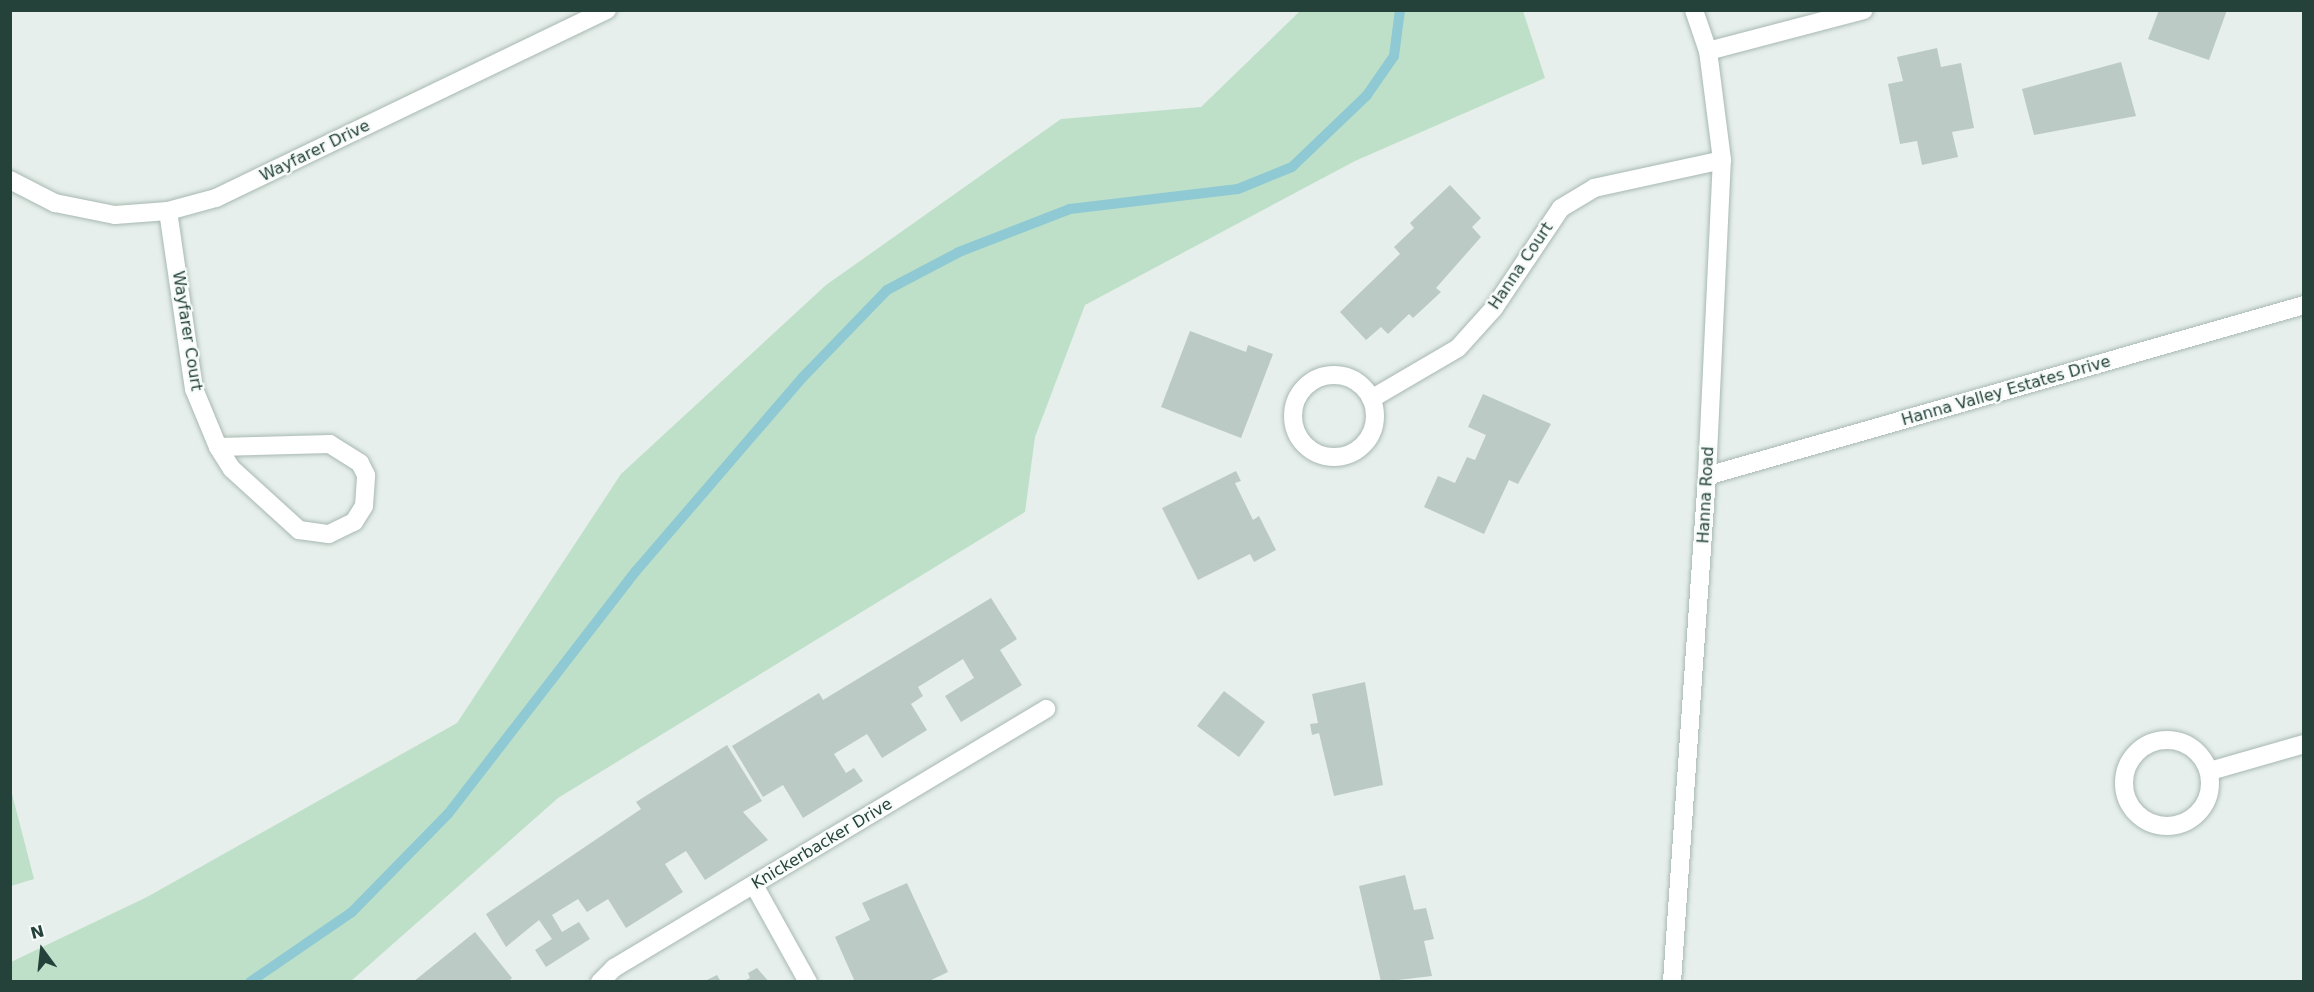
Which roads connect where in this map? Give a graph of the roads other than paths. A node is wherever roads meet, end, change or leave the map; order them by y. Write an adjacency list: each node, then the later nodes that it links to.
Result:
1 (607, 10): 7 (street, Wayfarer Drive)
2 (1694, 10): 4 (street, Hanna Road)
3 (1864, 10): 4 (street)
4 (1708, 51): 5 (street, Hanna Road)
5 (1722, 160): 9 (street, Hanna Court); 11 (street, Hanna Road)
6 (10, 180): 7 (street, Wayfarer Drive)
7 (168, 211): 10 (street, Wayfarer Court)
8 (2304, 305): 11 (street, Hanna Valley Estates Drive)
9 (1371, 399): 9 (street)
10 (218, 447): 10 (street, Wayfarer Court)
11 (1707, 476): 18 (street, Hanna Road)
12 (1046, 709): 15 (street, Knickerbacker Drive)
13 (2304, 744): 14 (street)
14 (2210, 771): 14 (street)
15 (754, 885): 16 (street, Knickerbacker Drive); 17 (street)
16 (600, 981)
17 (808, 981)
18 (1672, 981)

